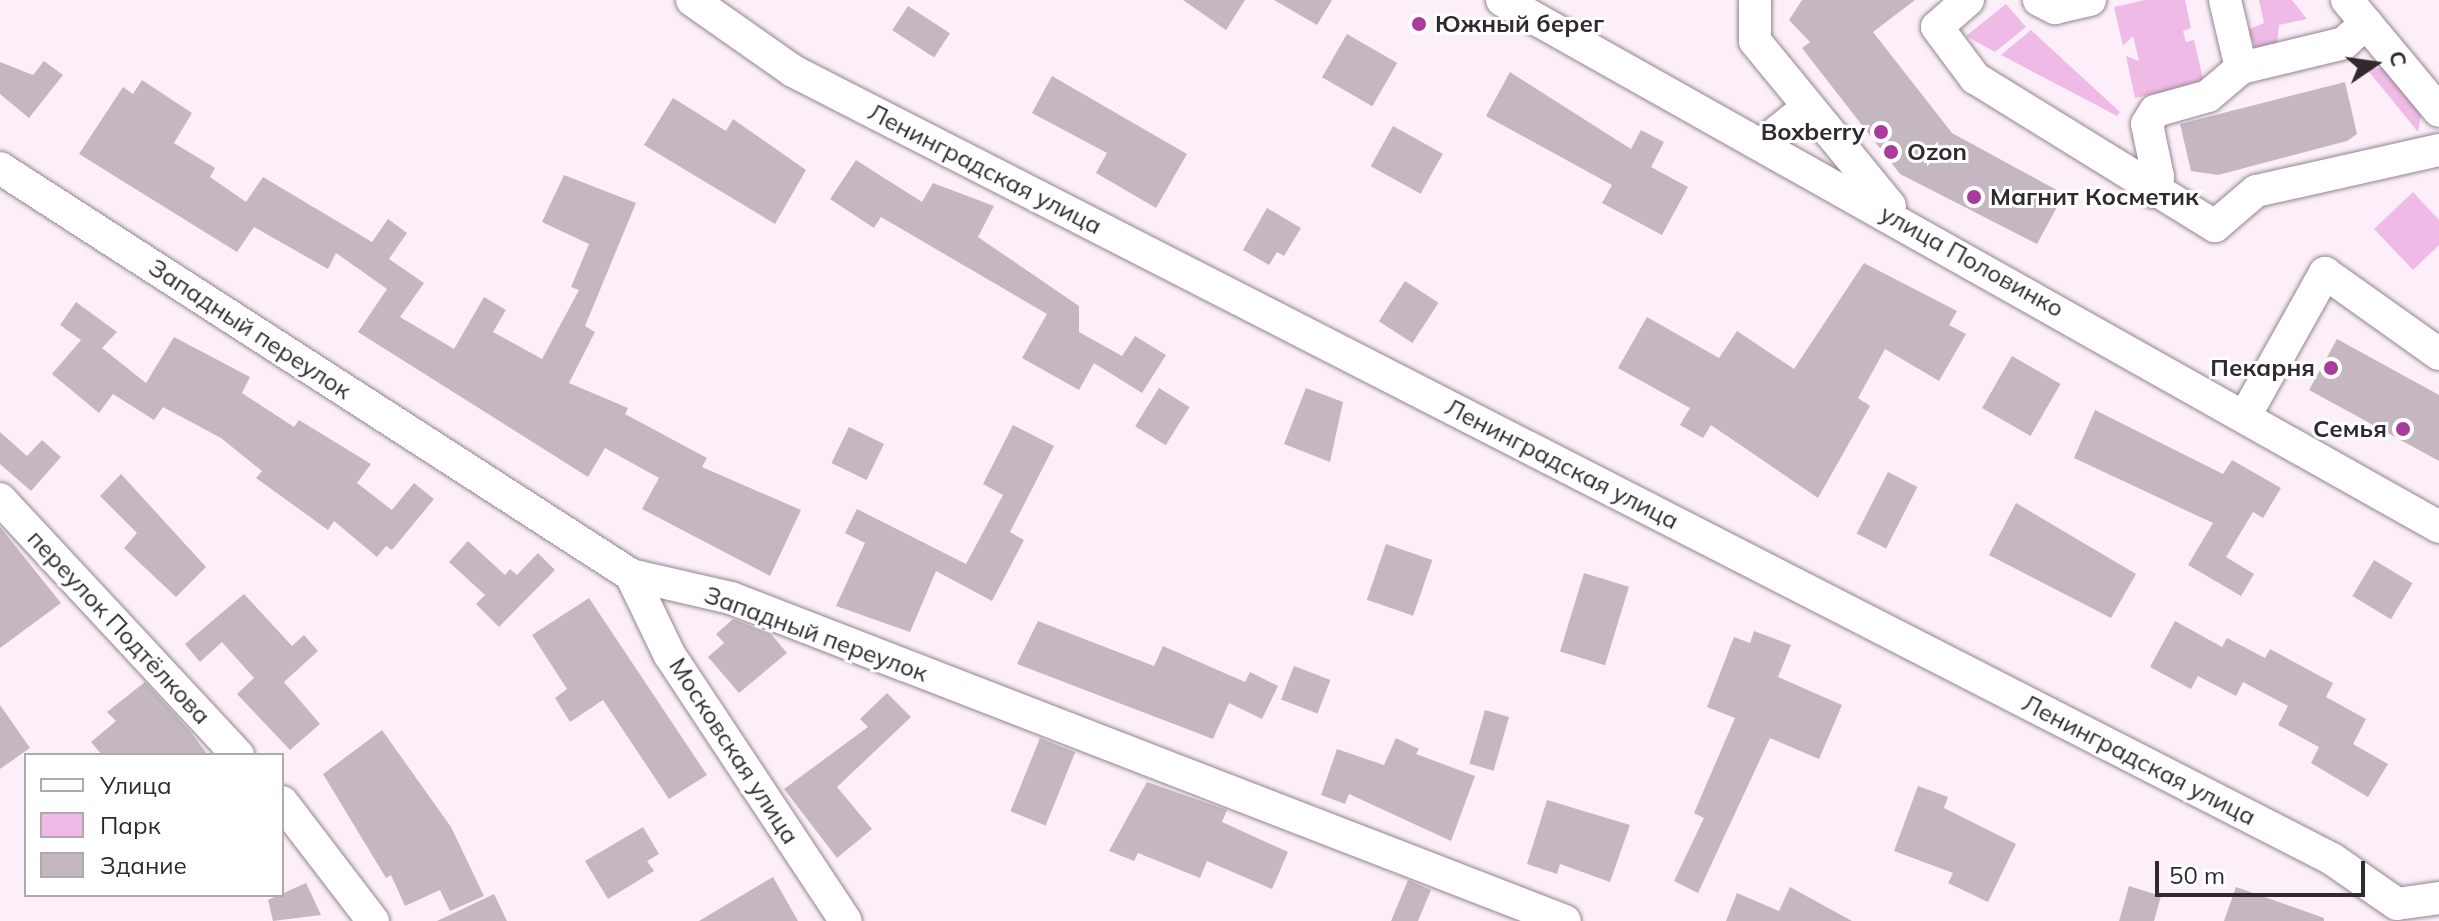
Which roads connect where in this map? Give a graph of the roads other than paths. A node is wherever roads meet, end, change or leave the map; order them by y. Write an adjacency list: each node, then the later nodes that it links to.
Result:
1 (692, 0): 25 (street, Ленинградская улица)
2 (1755, 0): 10 (street)
3 (1968, 0): 15 (street)
4 (2039, 0): 5 (street)
5 (2090, 0)
6 (2225, 0): 9 (street)
7 (1515, 3): 12 (street, улица Половинко)
8 (2357, 12): 9 (street); 11 (street)
9 (2241, 68): 15 (street)
10 (1808, 107): 12 (street); 16 (street)
11 (2439, 111)
12 (1762, 144): 16 (street, улица Половинко)
13 (2439, 150): 15 (street)
14 (0, 168): 21 (street, Западный переулок)
15 (2154, 192)
16 (1902, 221): 18 (street, улица Половинко)
17 (2439, 354): 18 (street)
18 (2245, 416): 20 (street, улица Половинко)
19 (0, 499): 22 (street, переулок Подтёлкова)
20 (2439, 527)
21 (631, 575): 27 (street, Московская улица); 28 (street, Западный переулок)
22 (236, 753)
23 (284, 805): 26 (street)
24 (2439, 898): 25 (street, Ленинградская улица)
25 (2400, 913)
26 (373, 921)
27 (846, 921)
28 (1565, 921)

